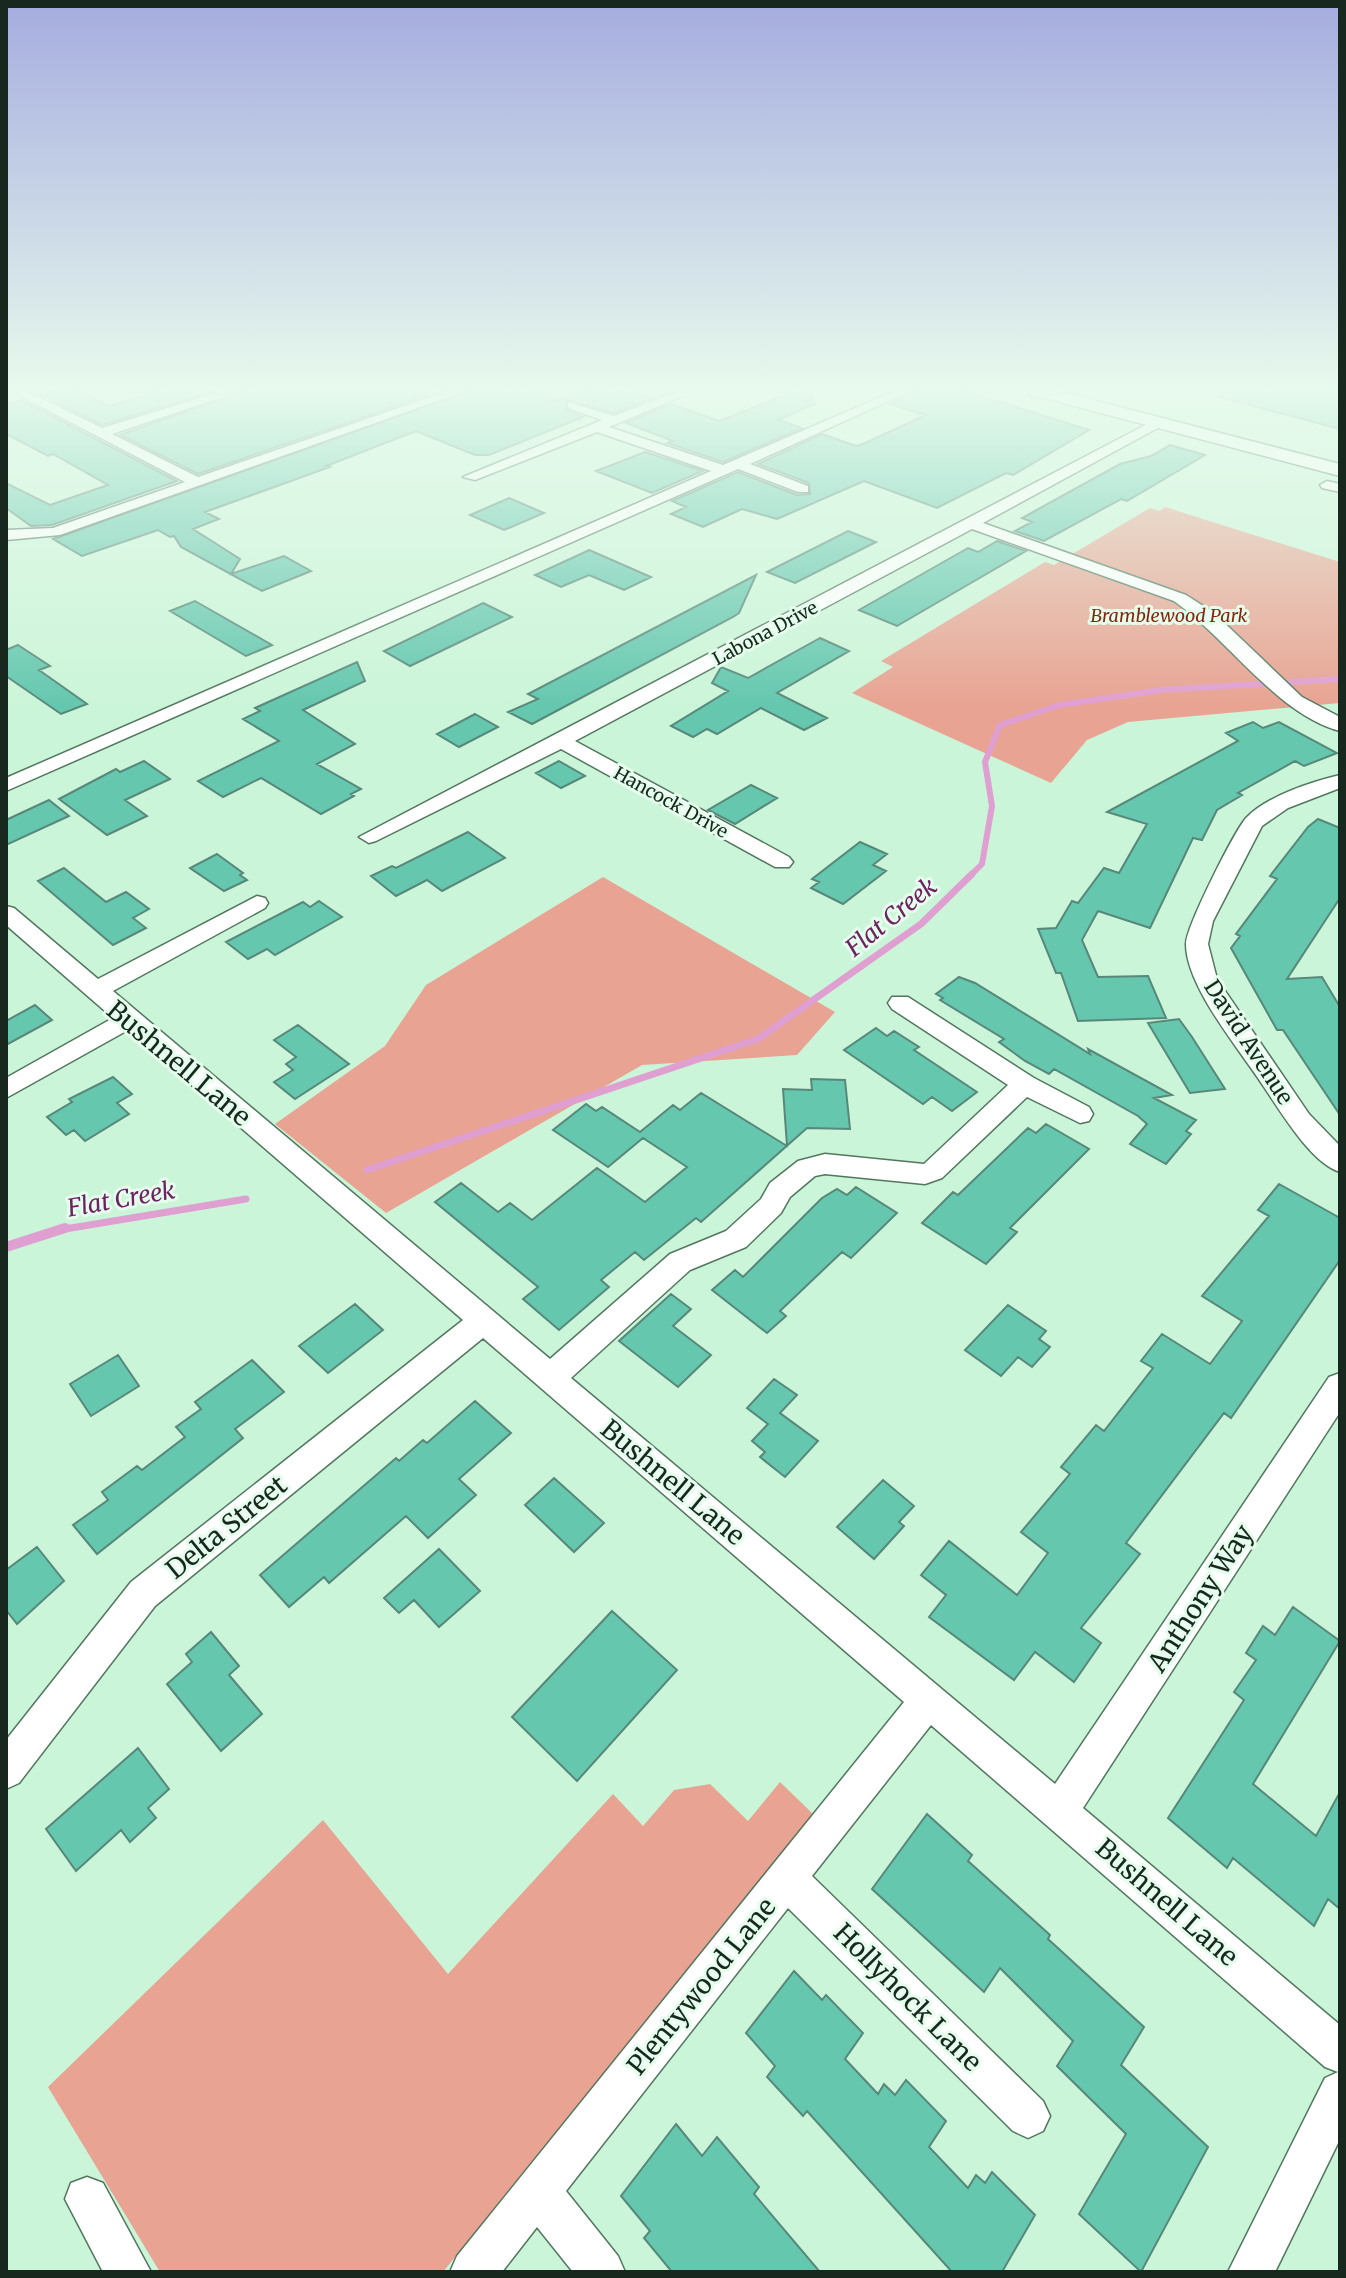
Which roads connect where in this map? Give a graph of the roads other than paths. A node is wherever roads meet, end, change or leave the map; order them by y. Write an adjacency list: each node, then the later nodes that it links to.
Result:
1 (156, 496): 5 (street)
2 (663, 496): 9 (street)
3 (1024, 496): 4 (street, Labona Drive)
4 (972, 524): 6 (street); 7 (street, Labona Drive)
5 (6, 535)
6 (1340, 725)
7 (561, 741): 10 (street, Labona Drive); 11 (street, Hancock Drive)
8 (1340, 781): 20 (street, David Avenue)
9 (6, 785)
10 (369, 837)
11 (782, 862)
12 (257, 903): 14 (street)
13 (6, 913): 14 (street, Bushnell Lane)
14 (95, 991): 16 (street, Bushnell Lane)
15 (900, 1003): 17 (street)
16 (128, 1020): 18 (street); 21 (street, Bushnell Lane)
17 (1025, 1084): 19 (street); 22 (street)
18 (6, 1089)
19 (1080, 1114)
20 (1340, 1162)
21 (483, 1321): 22 (street, Bushnell Lane); 25 (street, Delta Street)
22 (550, 1378): 24 (street, Bushnell Lane)
23 (1340, 1386): 26 (street, Anthony Way)
24 (929, 1699): 26 (street, Bushnell Lane); 27 (street, Plentywood Lane)
25 (6, 1770)
26 (1060, 1810): 28 (street, Bushnell Lane)
27 (787, 1879): 30 (street, Hollyhock Lane); 31 (street, Plentywood Lane)
28 (1340, 2052)
29 (1340, 2093): 36 (street)
30 (1028, 2116)
31 (537, 2191): 34 (street, Plentywood Lane); 35 (street)
32 (87, 2199): 33 (street)
33 (128, 2272)
34 (473, 2272)
35 (602, 2272)
36 (1251, 2272)

